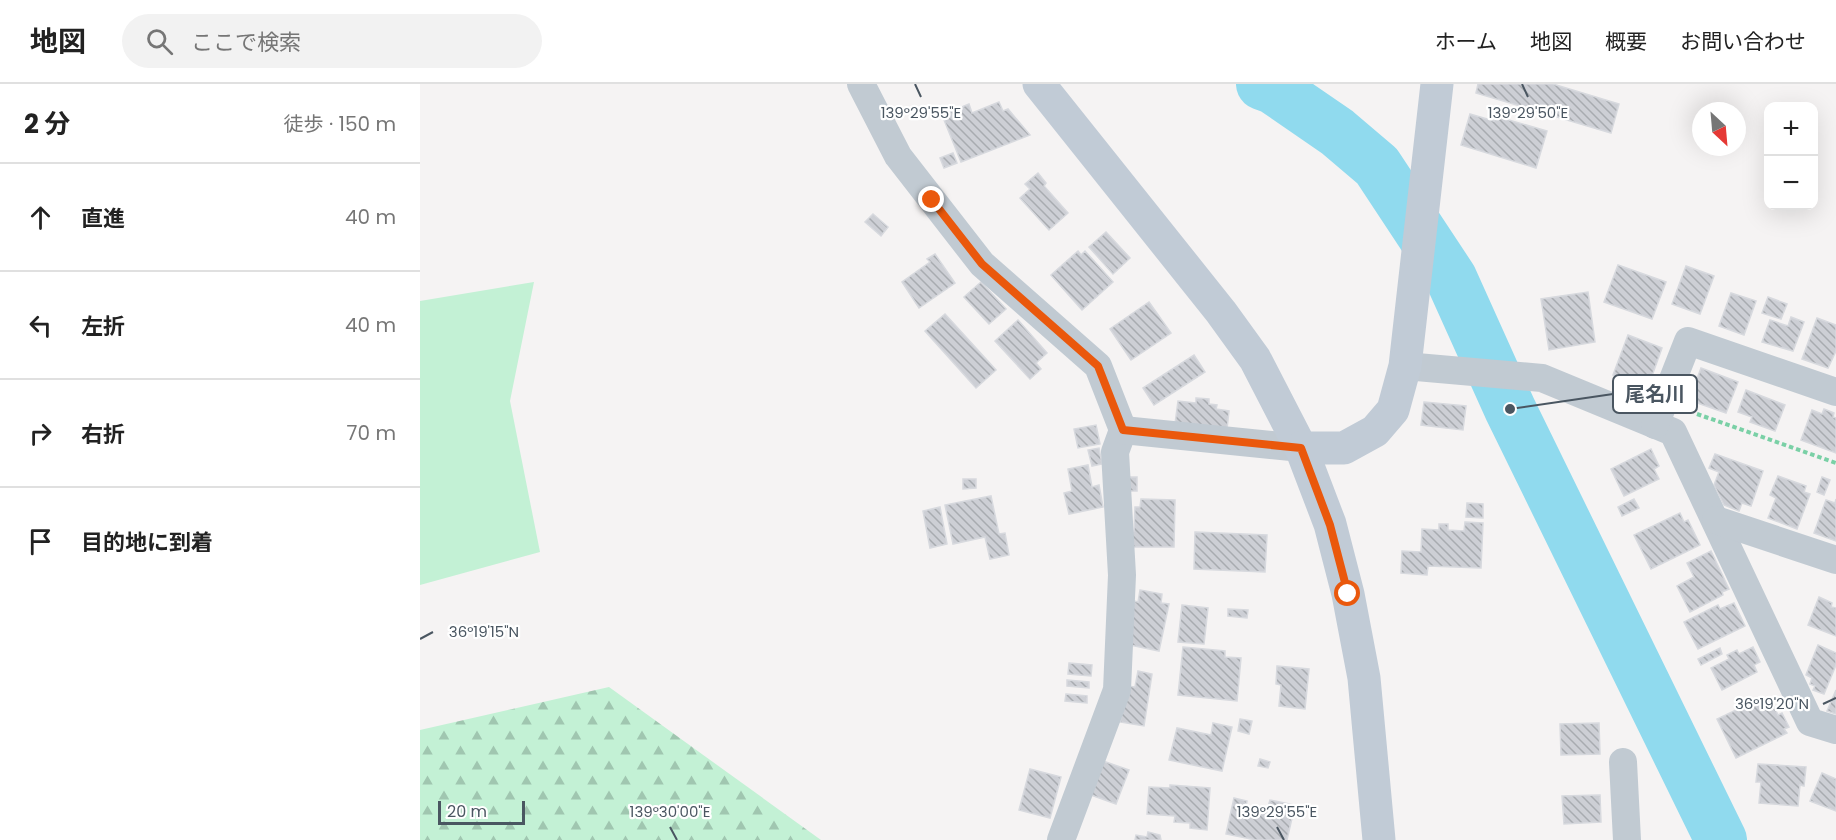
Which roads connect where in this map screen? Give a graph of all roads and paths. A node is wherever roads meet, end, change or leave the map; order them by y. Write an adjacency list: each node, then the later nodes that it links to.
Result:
1 (861, 84): 7 (street)
2 (1039, 84): 8 (street)
3 (1437, 84): 4 (street)
4 (1405, 366): 6 (street); 8 (street)
5 (1836, 392): 6 (street)
6 (1660, 414): 9 (path); 10 (street)
7 (1123, 430): 8 (street); 14 (street)
8 (1301, 448): 15 (street)
9 (1836, 463)
10 (1716, 520): 11 (street); 12 (street)
11 (1836, 560)
12 (1836, 730)
13 (1623, 762): 16 (street)
14 (1061, 840)
15 (1379, 840)
16 (1627, 840)

